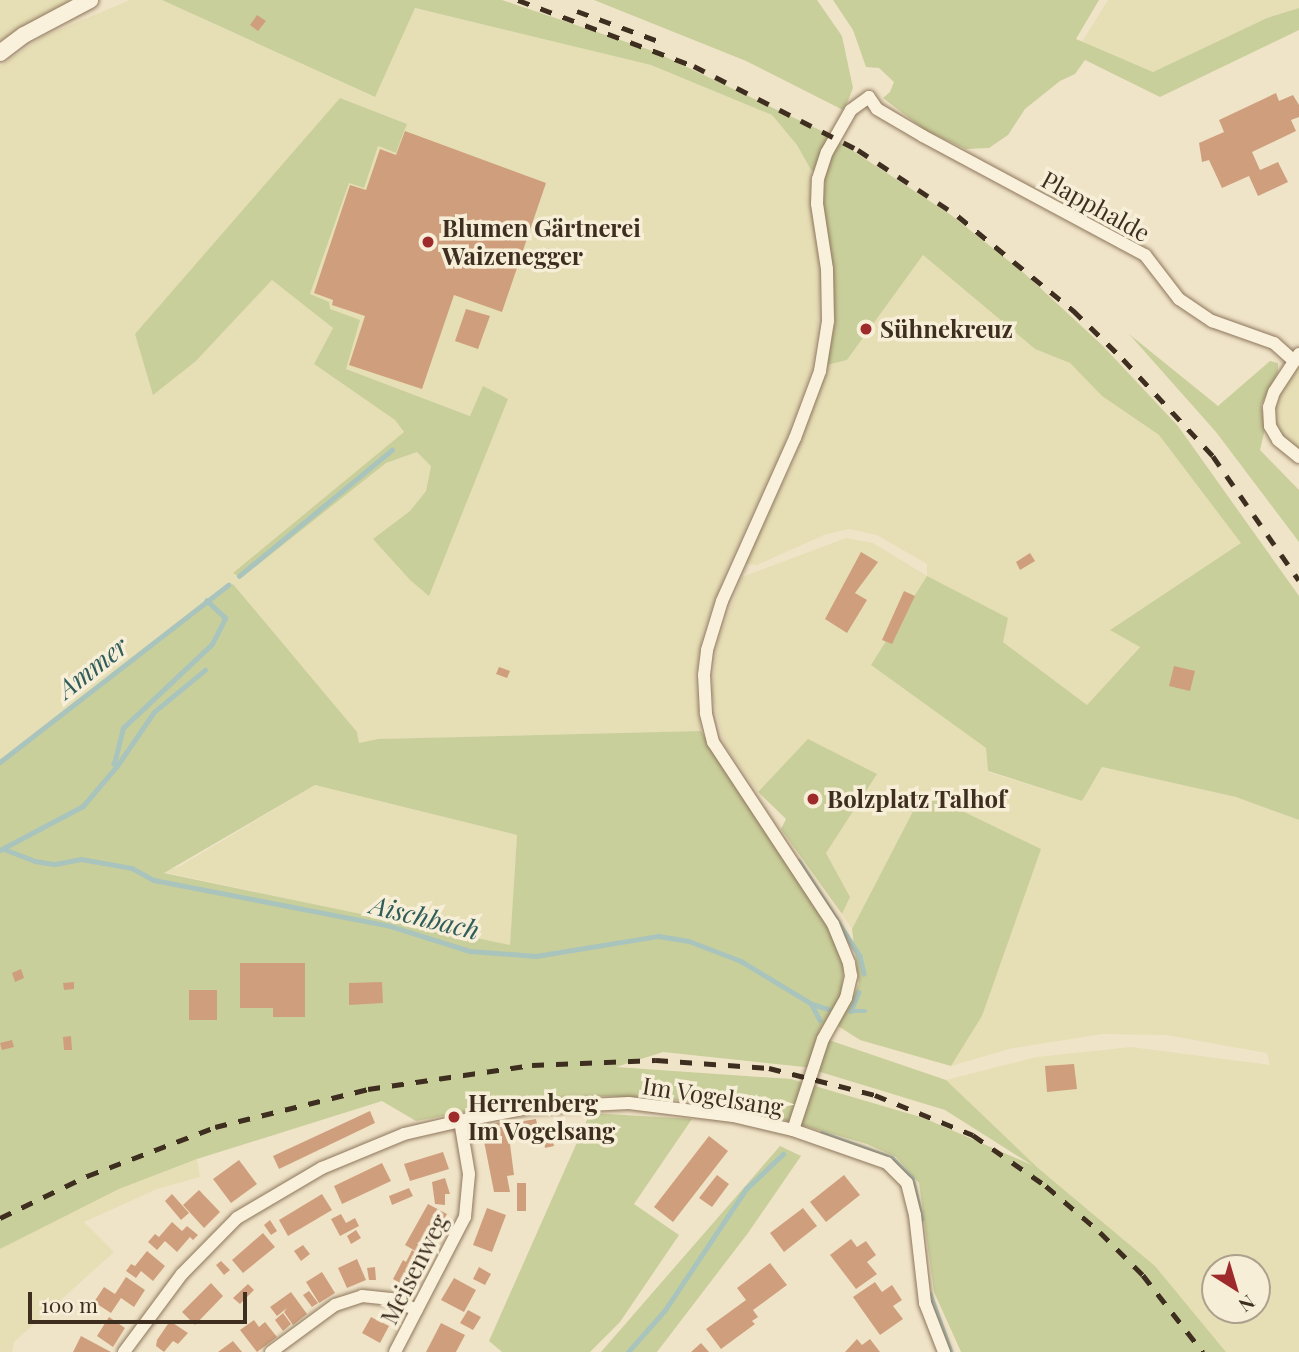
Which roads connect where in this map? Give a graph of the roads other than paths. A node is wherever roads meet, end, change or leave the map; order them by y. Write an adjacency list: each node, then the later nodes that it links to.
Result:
1 (90, 0): 2 (street)
2 (0, 52)
3 (1297, 357): 4 (street, Plapphalde); 6 (street, Plapphalde)
4 (1299, 457)
5 (460, 1121): 6 (street, Im Vogelsang); 7 (street, Meisenweg); 8 (street, Im Vogelsang)
6 (793, 1130): 11 (street, Im Vogelsang)
7 (417, 1310): 9 (street); 10 (street, Meisenweg)
8 (124, 1352)
9 (271, 1352)
10 (395, 1352)
11 (944, 1352)

